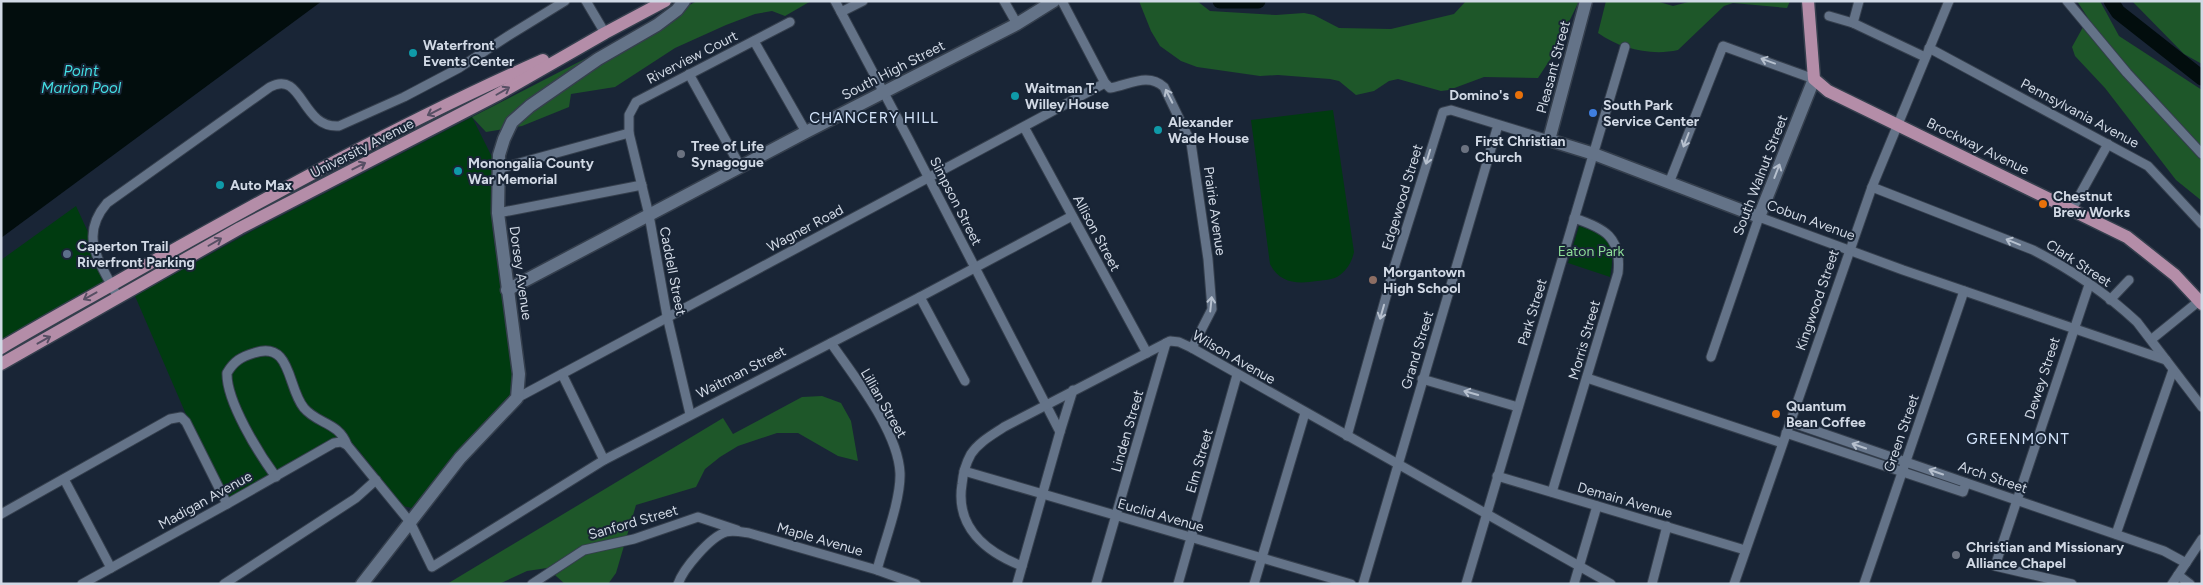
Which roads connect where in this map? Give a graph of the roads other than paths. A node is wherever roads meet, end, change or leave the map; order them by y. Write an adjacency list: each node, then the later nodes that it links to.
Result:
1 (565, 1): 54 (street)
2 (586, 1): 20 (street)
3 (665, 1): 20 (main road, University Avenue)
4 (684, 1): 39 (street, Dorsey Avenue)
5 (834, 1): 15 (street, Simpson Street)
6 (863, 1): 15 (street)
7 (1004, 1): 19 (street)
8 (1054, 1): 19 (street, South High Street)
9 (1062, 1): 26 (street)
10 (1586, 1): 34 (street, Pleasant Street)
11 (1808, 1): 25 (main road, South Walnut Street)
12 (1859, 1): 18 (street)
13 (1949, 1): 23 (street, Kingwood Street)
14 (2067, 1): 37 (street)
15 (840, 12): 27 (street, Simpson Street)
16 (1830, 16): 18 (street, Pennsylvania Avenue)
17 (790, 22): 21 (street, Riverview Court)
18 (1852, 23): 23 (street, Pennsylvania Avenue)
19 (1016, 24): 27 (street, South High Street)
20 (605, 33): 54 (main road, University Avenue, one-way to 54); 59 (main road, University Avenue, one-way to 20)
21 (754, 41): 24 (street, Riverview Court); 32 (street)
22 (1625, 47): 36 (street, Park Street)
23 (1927, 52): 29 (street, Kingwood Street); 35 (street, Pennsylvania Avenue)
24 (689, 74): 33 (street, Riverview Court); 38 (street)
25 (1814, 79): 29 (main road, Brockway Avenue); 41 (street, Brockway Avenue, one-way to 41); 48 (street, South Walnut Street, one-way to 25)
26 (1105, 83): 31 (street, Wagner Road); 68 (street, Prairie Avenue, one-way to 26)
27 (883, 91): 32 (street, South High Street); 40 (street, Simpson Street)
28 (1444, 111): 30 (street, Cobun Avenue); 89 (street, Edgewood Street, one-way to 89)
29 (1897, 123): 43 (street, Kingwood Street); 44 (main road, Brockway Avenue)
30 (1498, 125): 34 (street, Cobun Avenue); 77 (street, Grand Street)
31 (1024, 127): 40 (street, Wagner Road); 47 (street, Allison Street)
32 (806, 132): 38 (street, South High Street)
33 (629, 133): 39 (street); 42 (street, Caddell Street)
34 (1549, 140): 36 (street, Cobun Avenue)
35 (2108, 144): 44 (street); 50 (street, Pennsylvania Avenue)
36 (1594, 154): 41 (street, Cobun Avenue); 49 (street, Park Street)
37 (2202, 154)
38 (740, 166): 46 (street, South High Street)
39 (498, 169): 45 (street, Dorsey Avenue)
40 (929, 178): 52 (street, Simpson Street); 62 (street, Wagner Road)
41 (1669, 183): 48 (street, Cobun Avenue)
42 (642, 185): 45 (street); 46 (street, Caddell Street)
43 (1872, 186): 51 (street, Kingwood Street); 55 (street, Clark Street, one-way to 43)
44 (2072, 209): 61 (main road, Brockway Avenue)
45 (498, 213): 56 (street, Dorsey Avenue)
46 (649, 215): 56 (street, South High Street); 62 (street, Caddell Street)
47 (1072, 216): 52 (street, Waitman Street); 69 (street, Allison Street)
48 (1760, 217): 51 (street, Cobun Avenue); 70 (street, South Walnut Street)
49 (1574, 218): 76 (street, Morris Street); 82 (street, Park Street)
50 (2202, 224)
51 (1849, 250): 57 (street, Cobun Avenue); 86 (street, Kingwood Street)
52 (975, 267): 58 (street, Waitman Street); 81 (street, Simpson Street)
53 (2129, 280): 60 (street)
54 (112, 284): 59 (street); 67 (main road, University Avenue, one-way to 67)
55 (2089, 285): 60 (street, Clark Street); 63 (street, Dewey Street)
56 (507, 290): 80 (street, Dorsey Avenue)
57 (1964, 291): 63 (street, Cobun Avenue); 93 (street, Green Street)
58 (920, 297): 65 (street, Waitman Street); 78 (street)
59 (118, 298): 72 (main road, University Avenue, one-way to 59)
60 (2110, 300): 64 (street, Clark Street)
61 (2201, 302): 64 (street)
62 (667, 316): 74 (street, Wagner Road); 85 (street, Caddell Street)
63 (2074, 328): 71 (street, Cobun Avenue); 104 (street, Dewey Street)
64 (2152, 339): 71 (street, Clark Street)
65 (832, 343): 85 (street, Waitman Street); 122 (street, Lillian Street)
66 (1166, 343): 68 (street, Wilson Avenue); 69 (street); 109 (street, Linden Street)
67 (1, 348)
68 (1192, 348): 75 (street, Wilson Avenue)
69 (1147, 353): 79 (street)
70 (1710, 357)
71 (2166, 360): 73 (street, Clark Street)
72 (1, 364)
73 (2173, 370): 83 (street, Clark Street); 113 (street)
74 (562, 374): 80 (street, Wagner Road); 92 (street)
75 (1237, 375): 84 (street, Wilson Avenue); 114 (street, Elm Street)
76 (1587, 378): 91 (street); 102 (street, Morris Street)
77 (1422, 379): 82 (street, one-way to 77); 94 (street, Grand Street)
78 (965, 381)
79 (1073, 390): 81 (street); 87 (street)
80 (517, 398): 110 (street)
81 (1046, 404): 87 (street, Simpson Street); 95 (street)
82 (1518, 407): 98 (street, Park Street)
83 (2202, 408)
84 (1305, 413): 89 (street, Wilson Avenue); 117 (street)
85 (690, 414): 92 (street, Waitman Street)
86 (1790, 422): 88 (street, Kingwood Street); 93 (street, Arch Street, one-way to 86)
87 (1060, 432): 103 (street)
88 (1786, 433): 91 (street, Kingwood Street); 96 (street, Arch Street)
89 (1347, 436): 94 (street, Wilson Avenue)
90 (344, 443): 97 (street, Madigan Avenue); 97 (street); 100 (street)
91 (1782, 443): 116 (street, Kingwood Street)
92 (604, 460): 110 (street, Waitman Street)
93 (1905, 462): 96 (street, Green Street); 101 (street, Arch Street, one-way to 93)
94 (1398, 465): 108 (street, Wilson Avenue); 135 (street, Grand Street)
95 (964, 471): 103 (street, Euclid Avenue); 119 (street)
96 (1902, 471): 101 (street, Arch Street); 141 (street, Green Street)
97 (276, 476): 105 (street, Madigan Avenue)
98 (1497, 476): 102 (street, Demain Avenue); 108 (street, Park Street)
99 (64, 479): 105 (street); 107 (street); 121 (street)
100 (376, 480): 110 (street); 125 (street)
101 (1966, 483): 104 (street, Arch Street)
102 (1552, 492): 106 (street, Demain Avenue)
103 (1042, 495): 109 (street, Euclid Avenue); 119 (street)
104 (2017, 500): 113 (street, Arch Street); 142 (street, Dewey Street)
105 (227, 504): 121 (street, Madigan Avenue)
106 (1597, 506): 111 (street, Demain Avenue); 120 (street)
107 (1, 514)
108 (1486, 514): 120 (street, Wilson Avenue); 136 (street, Park Street)
109 (1117, 516): 114 (street, Euclid Avenue); 131 (street, Linden Street)
110 (410, 522): 126 (street)
111 (1667, 526): 116 (street, Demain Avenue); 139 (street)
112 (750, 534): 122 (street, Maple Avenue); 127 (street, Sanford Street); 128 (street, Maple Avenue)
113 (2116, 534): 118 (street, Arch Street)
114 (1191, 538): 117 (street, Euclid Avenue); 132 (street, Elm Street)
115 (2202, 539): 118 (street)
116 (1745, 550): 140 (street, Kingwood Street)
117 (1262, 558): 133 (street); 134 (street, Euclid Avenue)
118 (2186, 563): 123 (street)
119 (1022, 566): 130 (street)
120 (1579, 566): 137 (street); 138 (street, Wilson Avenue)
121 (110, 568): 124 (street, Madigan Avenue)
122 (877, 570): 129 (street, Maple Avenue)
123 (2178, 575): 143 (street); 144 (street)
124 (82, 584)
125 (224, 584)
126 (362, 584)
127 (532, 584)
128 (678, 584)
129 (916, 584)
130 (1017, 584)
131 (1096, 584)
132 (1178, 584)
133 (1254, 584)
134 (1351, 584)
135 (1363, 584)
136 (1466, 584)
137 (1574, 584)
138 (1611, 584)
139 (1652, 584)
140 (1734, 584)
141 (1864, 584)
142 (2072, 584)
143 (2172, 584)
144 (2190, 584)

